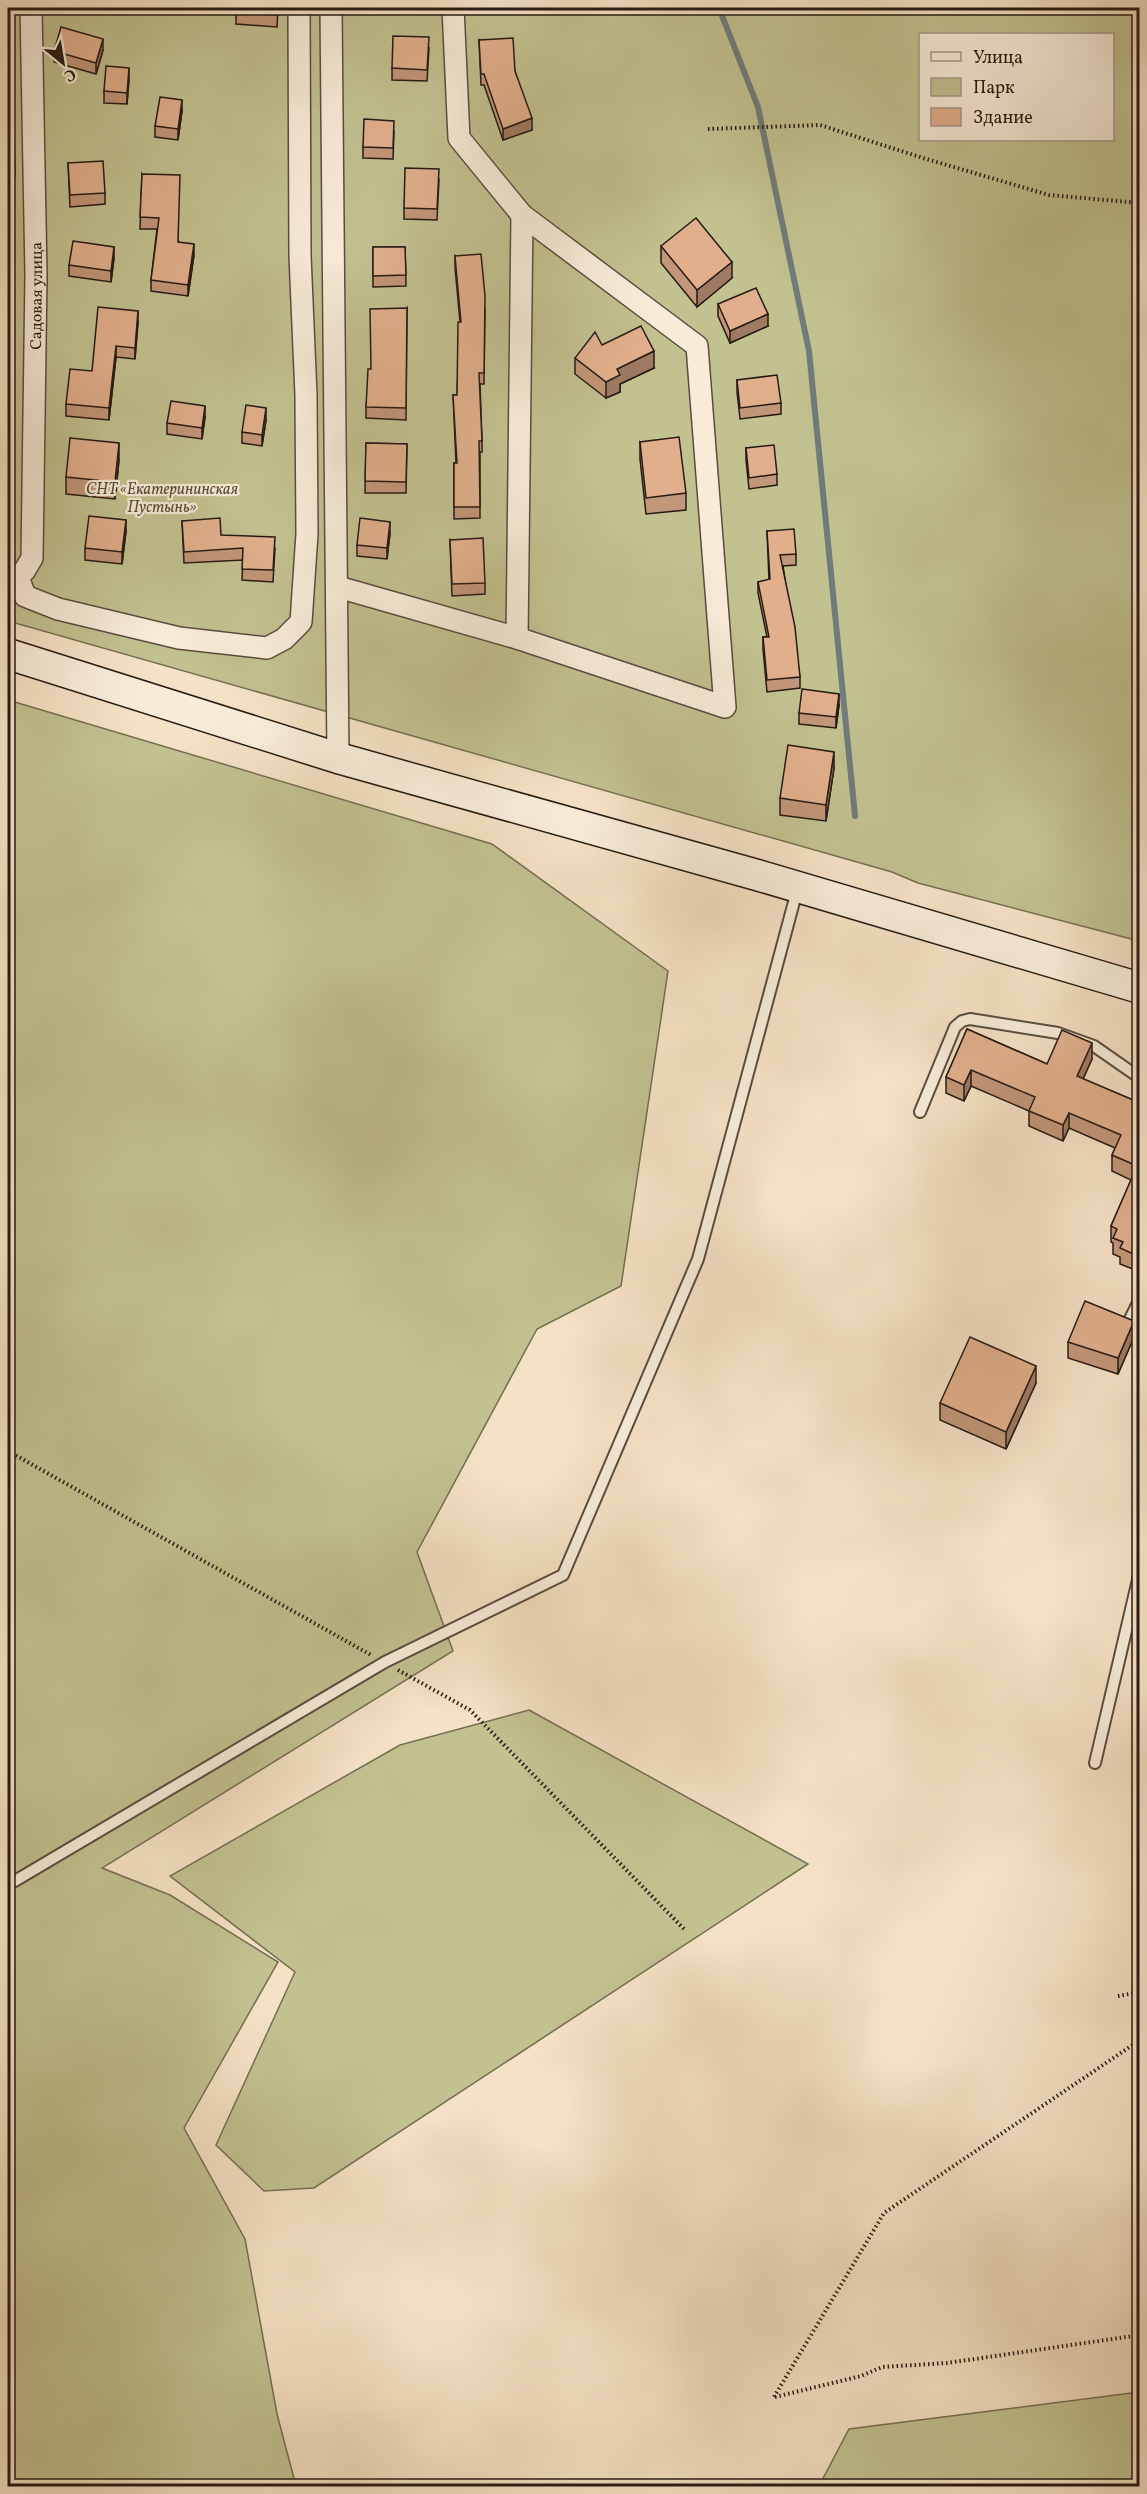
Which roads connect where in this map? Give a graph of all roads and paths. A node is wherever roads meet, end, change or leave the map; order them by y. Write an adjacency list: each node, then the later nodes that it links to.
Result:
1 (31, 8): 8 (street, Садовая улица)
2 (298, 8): 8 (street)
3 (331, 8): 9 (street)
4 (453, 8): 7 (street)
5 (708, 129): 6 (path)
6 (1140, 203)
7 (522, 215): 10 (street); 10 (street)
8 (13, 575)
9 (338, 587): 10 (street); 12 (street)
10 (517, 638)
11 (8, 654): 12 (main road)
12 (338, 758): 13 (main road)
13 (798, 887): 14 (main road); 21 (lane)
14 (1140, 988)
15 (1140, 1078): 16 (lane)
16 (920, 1112)
17 (1140, 1299): 18 (lane)
18 (1140, 1329)
19 (1140, 1571): 20 (lane)
20 (1095, 1763)
21 (8, 1886)
22 (1140, 1992): 23 (path)
23 (1118, 1995)
24 (1140, 2040): 25 (path)
25 (1140, 2335)

